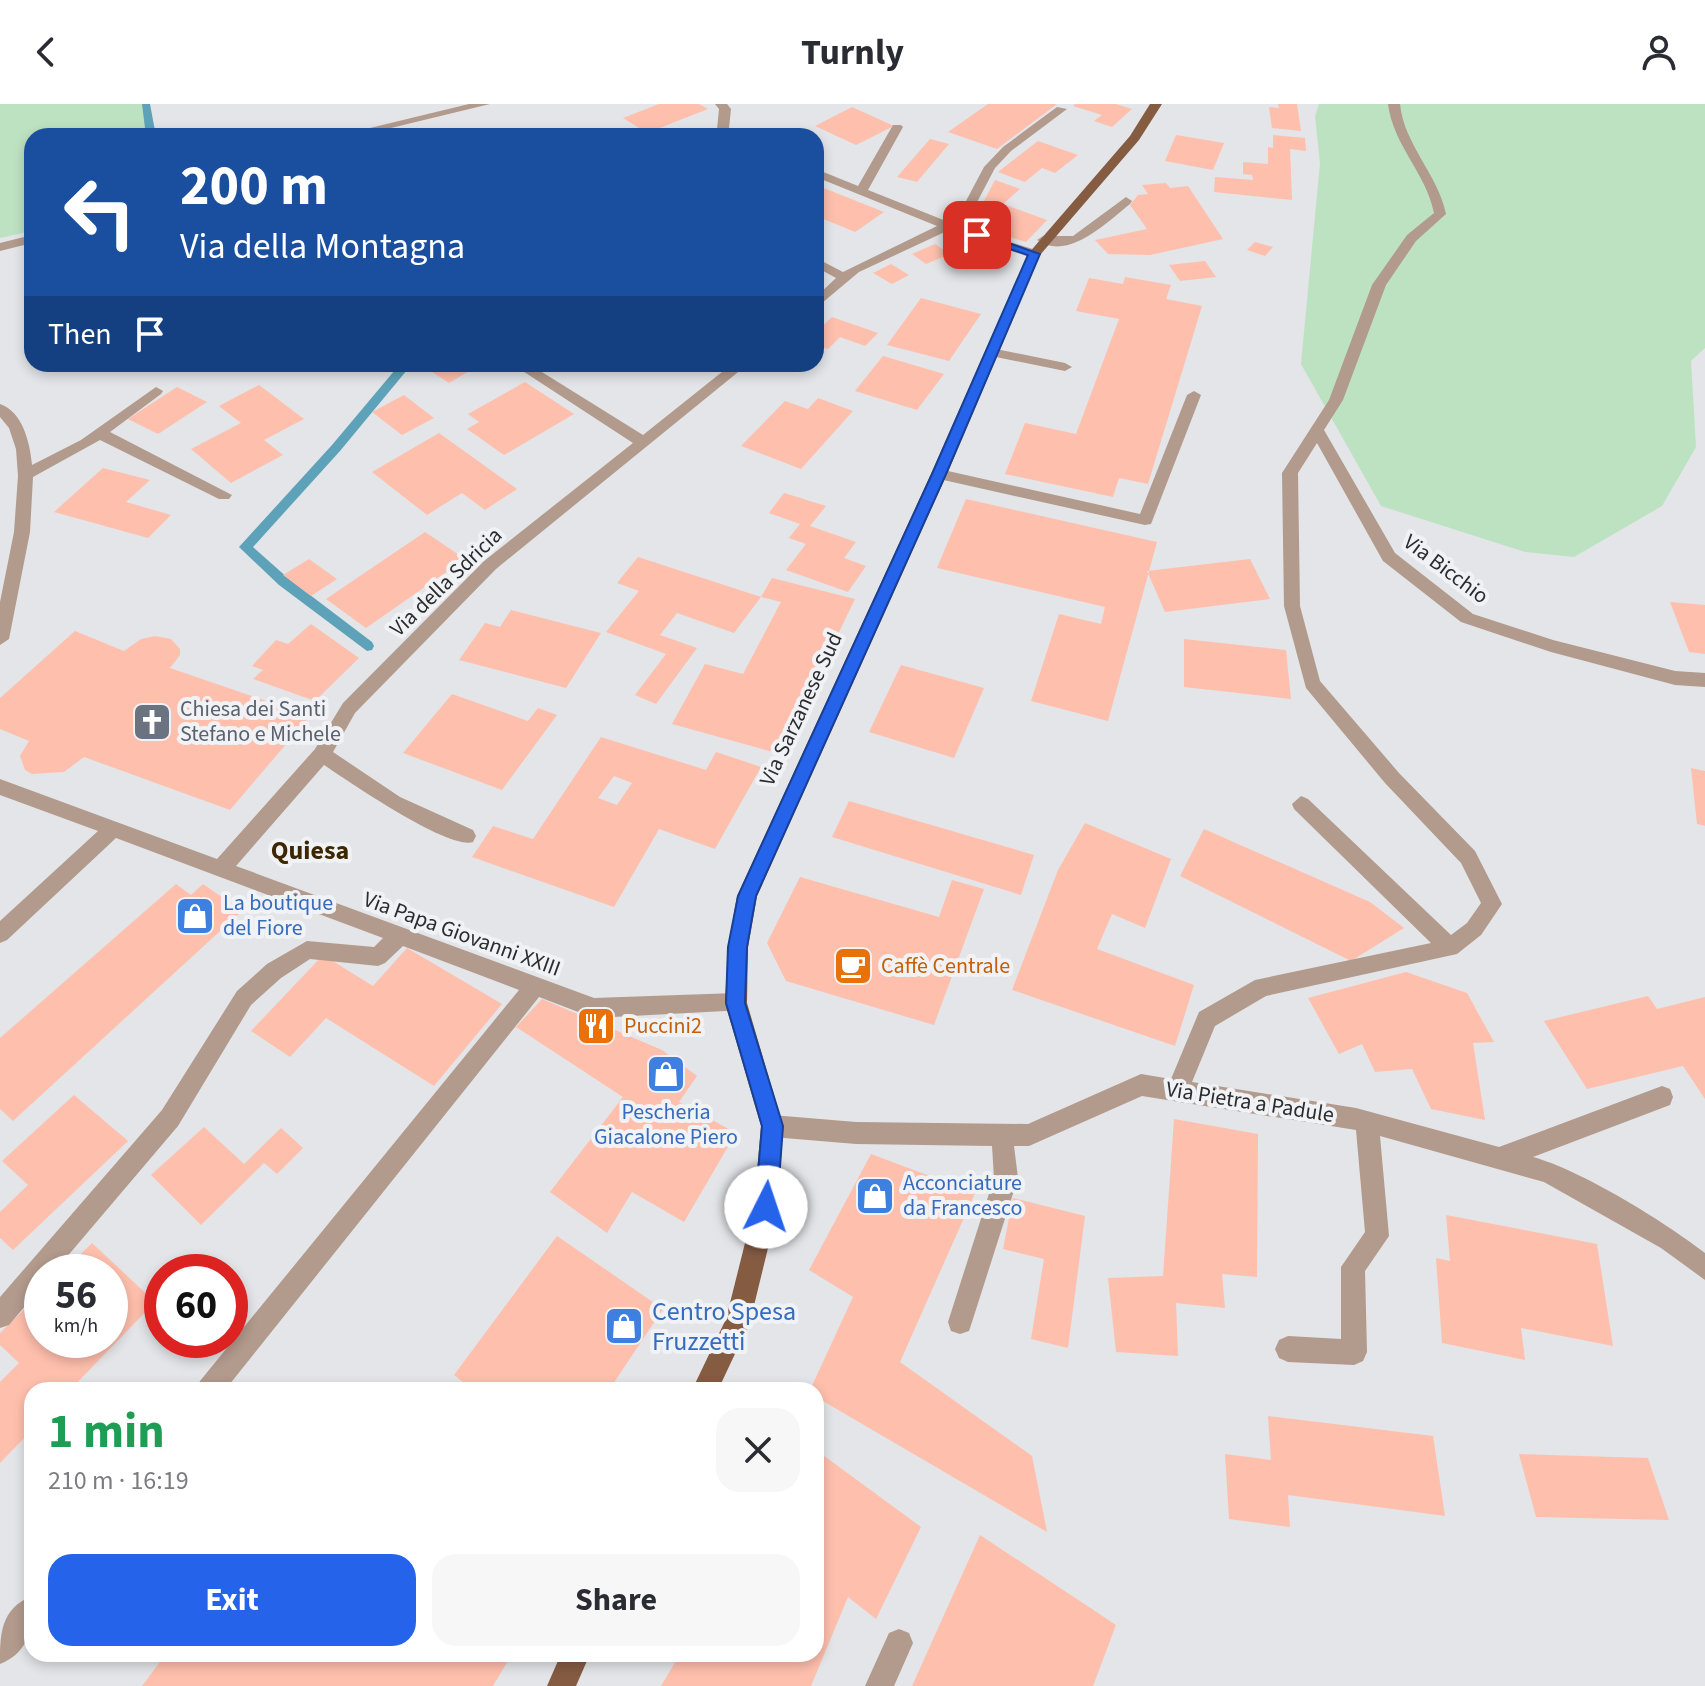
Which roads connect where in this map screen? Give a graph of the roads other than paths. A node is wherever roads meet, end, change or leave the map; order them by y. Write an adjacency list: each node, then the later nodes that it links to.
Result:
1 (484, 104): 7 (street)
2 (721, 104): 8 (street)
3 (1156, 104): 15 (main road, Via Sarzanese Sud)
4 (1394, 104): 26 (street)
5 (1061, 109): 12 (street)
6 (897, 127): 10 (street)
7 (378, 128)
8 (723, 128)
9 (824, 176): 10 (street)
10 (861, 192): 12 (street)
11 (1126, 201): 15 (street)
12 (948, 226): 15 (street); 17 (street)
13 (24, 241): 14 (street)
14 (0, 247)
15 (1039, 247): 19 (main road, Via Sarzanese Sud)
16 (824, 266): 17 (street)
17 (845, 278): 18 (street)
18 (824, 297)
19 (991, 352): 20 (street); 29 (main road, Via Sarzanese Sud)
20 (1065, 367)
21 (532, 372): 28 (street)
22 (731, 372): 28 (street, Via della Sdricia)
23 (156, 391): 27 (street)
24 (1194, 395): 29 (street)
25 (0, 408): 30 (street)
26 (1318, 432): 33 (street, Via Bicchio); 42 (street)
27 (99, 433): 30 (street); 31 (street)
28 (643, 442): 34 (street, Via della Sdricia)
29 (939, 474): 44 (main road, Via Sarzanese Sud)
30 (25, 475): 32 (street)
31 (224, 495)
32 (0, 639)
33 (1705, 680)
34 (322, 754): 38 (street); 39 (street, Via della Sdricia)
35 (0, 787): 37 (street, Via Papa Giovanni XXIII)
36 (1301, 804): 42 (street)
37 (111, 831): 39 (street, Via Papa Giovanni XXIII); 40 (street)
38 (466, 836)
39 (220, 870): 41 (street, Via Papa Giovanni XXIII)
40 (0, 934)
41 (399, 936): 43 (street, Via Papa Giovanni XXIII); 52 (street)
42 (1450, 948): 45 (street)
43 (535, 986): 44 (street, Via Papa Giovanni XXIII); 55 (street)
44 (736, 1003): 48 (main road, Via Sarzanese Sud)
45 (1177, 1091): 47 (street, Via Pietra a Padule); 49 (street, Via Pietra a Padule)
46 (1662, 1097): 50 (street)
47 (1367, 1122): 50 (street, Via Pietra a Padule); 54 (street)
48 (772, 1126): 49 (street, Via Pietra a Padule); 56 (main road, Via Sarzanese Sud)
49 (1002, 1135): 53 (street)
50 (1500, 1158): 51 (street, Via Pietra a Padule)
51 (1705, 1268)
52 (0, 1316)
53 (960, 1322)
54 (1288, 1349)
55 (215, 1382)
56 (709, 1382)
57 (24, 1620): 59 (street)
58 (899, 1643): 62 (street)
59 (0, 1650)
60 (572, 1662): 61 (main road)
61 (561, 1686)
62 (879, 1686)

